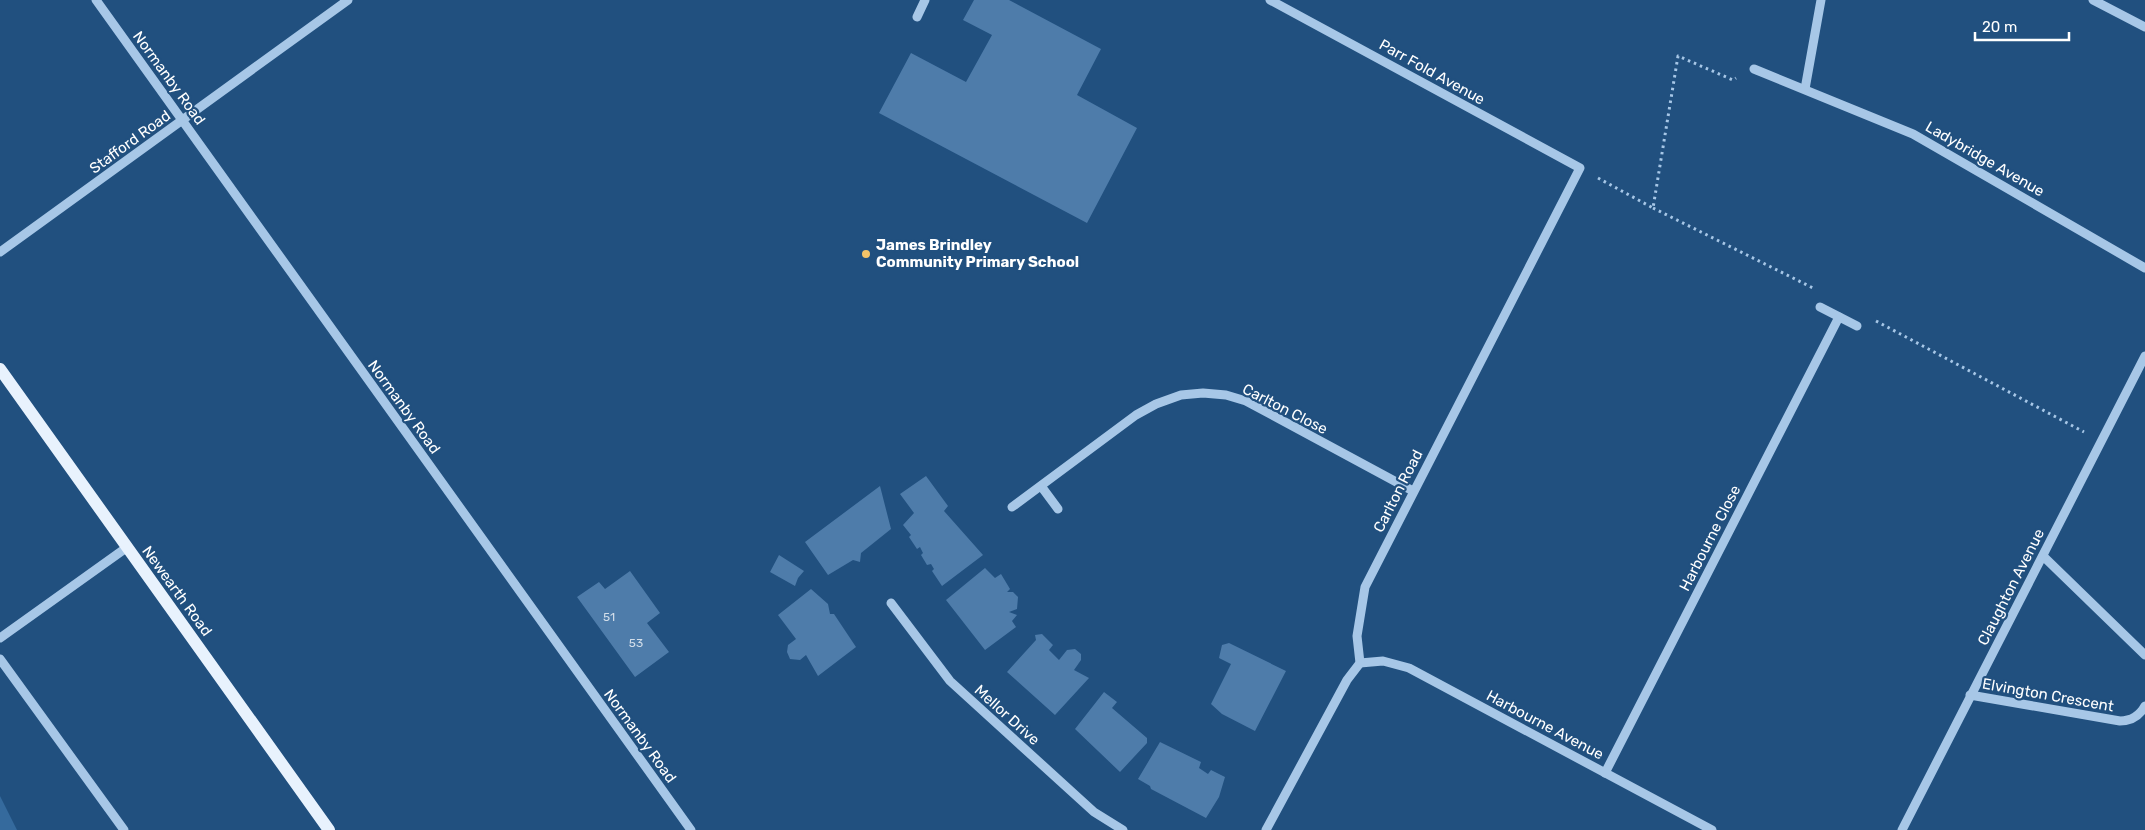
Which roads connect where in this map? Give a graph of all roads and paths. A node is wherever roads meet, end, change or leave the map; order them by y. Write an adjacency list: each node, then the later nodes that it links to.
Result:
1 (96, 0): 11 (street, Normanby Road)
2 (348, 0): 11 (street, Stafford Road)
3 (925, 0): 7 (street)
4 (1270, 0): 12 (street, Parr Fold Avenue)
5 (1820, 0): 10 (street)
6 (2093, 0): 8 (street)
7 (917, 17)
8 (2145, 27)
9 (1754, 69): 10 (street, Ladybridge Avenue); 12 (path)
10 (1804, 89): 14 (street, Ladybridge Avenue)
11 (183, 121): 13 (street, Stafford Road); 36 (street, Normanby Road)
12 (1580, 168): 21 (street, Carlton Road)
13 (0, 252)
14 (2145, 268)
15 (1820, 307): 16 (street)
16 (1839, 316): 17 (street); 33 (street, Harbourne Close)
17 (1858, 326)
18 (2145, 356): 25 (street, Claughton Avenue)
19 (0, 369): 24 (main road, Newearth Road)
20 (1042, 486): 21 (street, Carlton Close); 22 (street, Carlton Close); 23 (street)
21 (1413, 492): 30 (street, Carlton Road)
22 (1012, 507)
23 (1058, 509)
24 (126, 548): 27 (street); 35 (main road, Newearth Road)
25 (2043, 556): 28 (street); 31 (street, Claughton Avenue)
26 (891, 603): 37 (street, Mellor Drive)
27 (0, 638)
28 (2145, 655)
29 (0, 659): 34 (street)
30 (1360, 663): 33 (street, Harbourne Avenue); 38 (street)
31 (1970, 695): 32 (street, Elvington Crescent); 40 (street, Claughton Avenue)
32 (2145, 706)
33 (1605, 772): 39 (street, Harbourne Avenue)
34 (124, 830)
35 (329, 830)
36 (691, 830)
37 (1123, 830)
38 (1266, 830)
39 (1712, 830)
40 (1902, 830)

